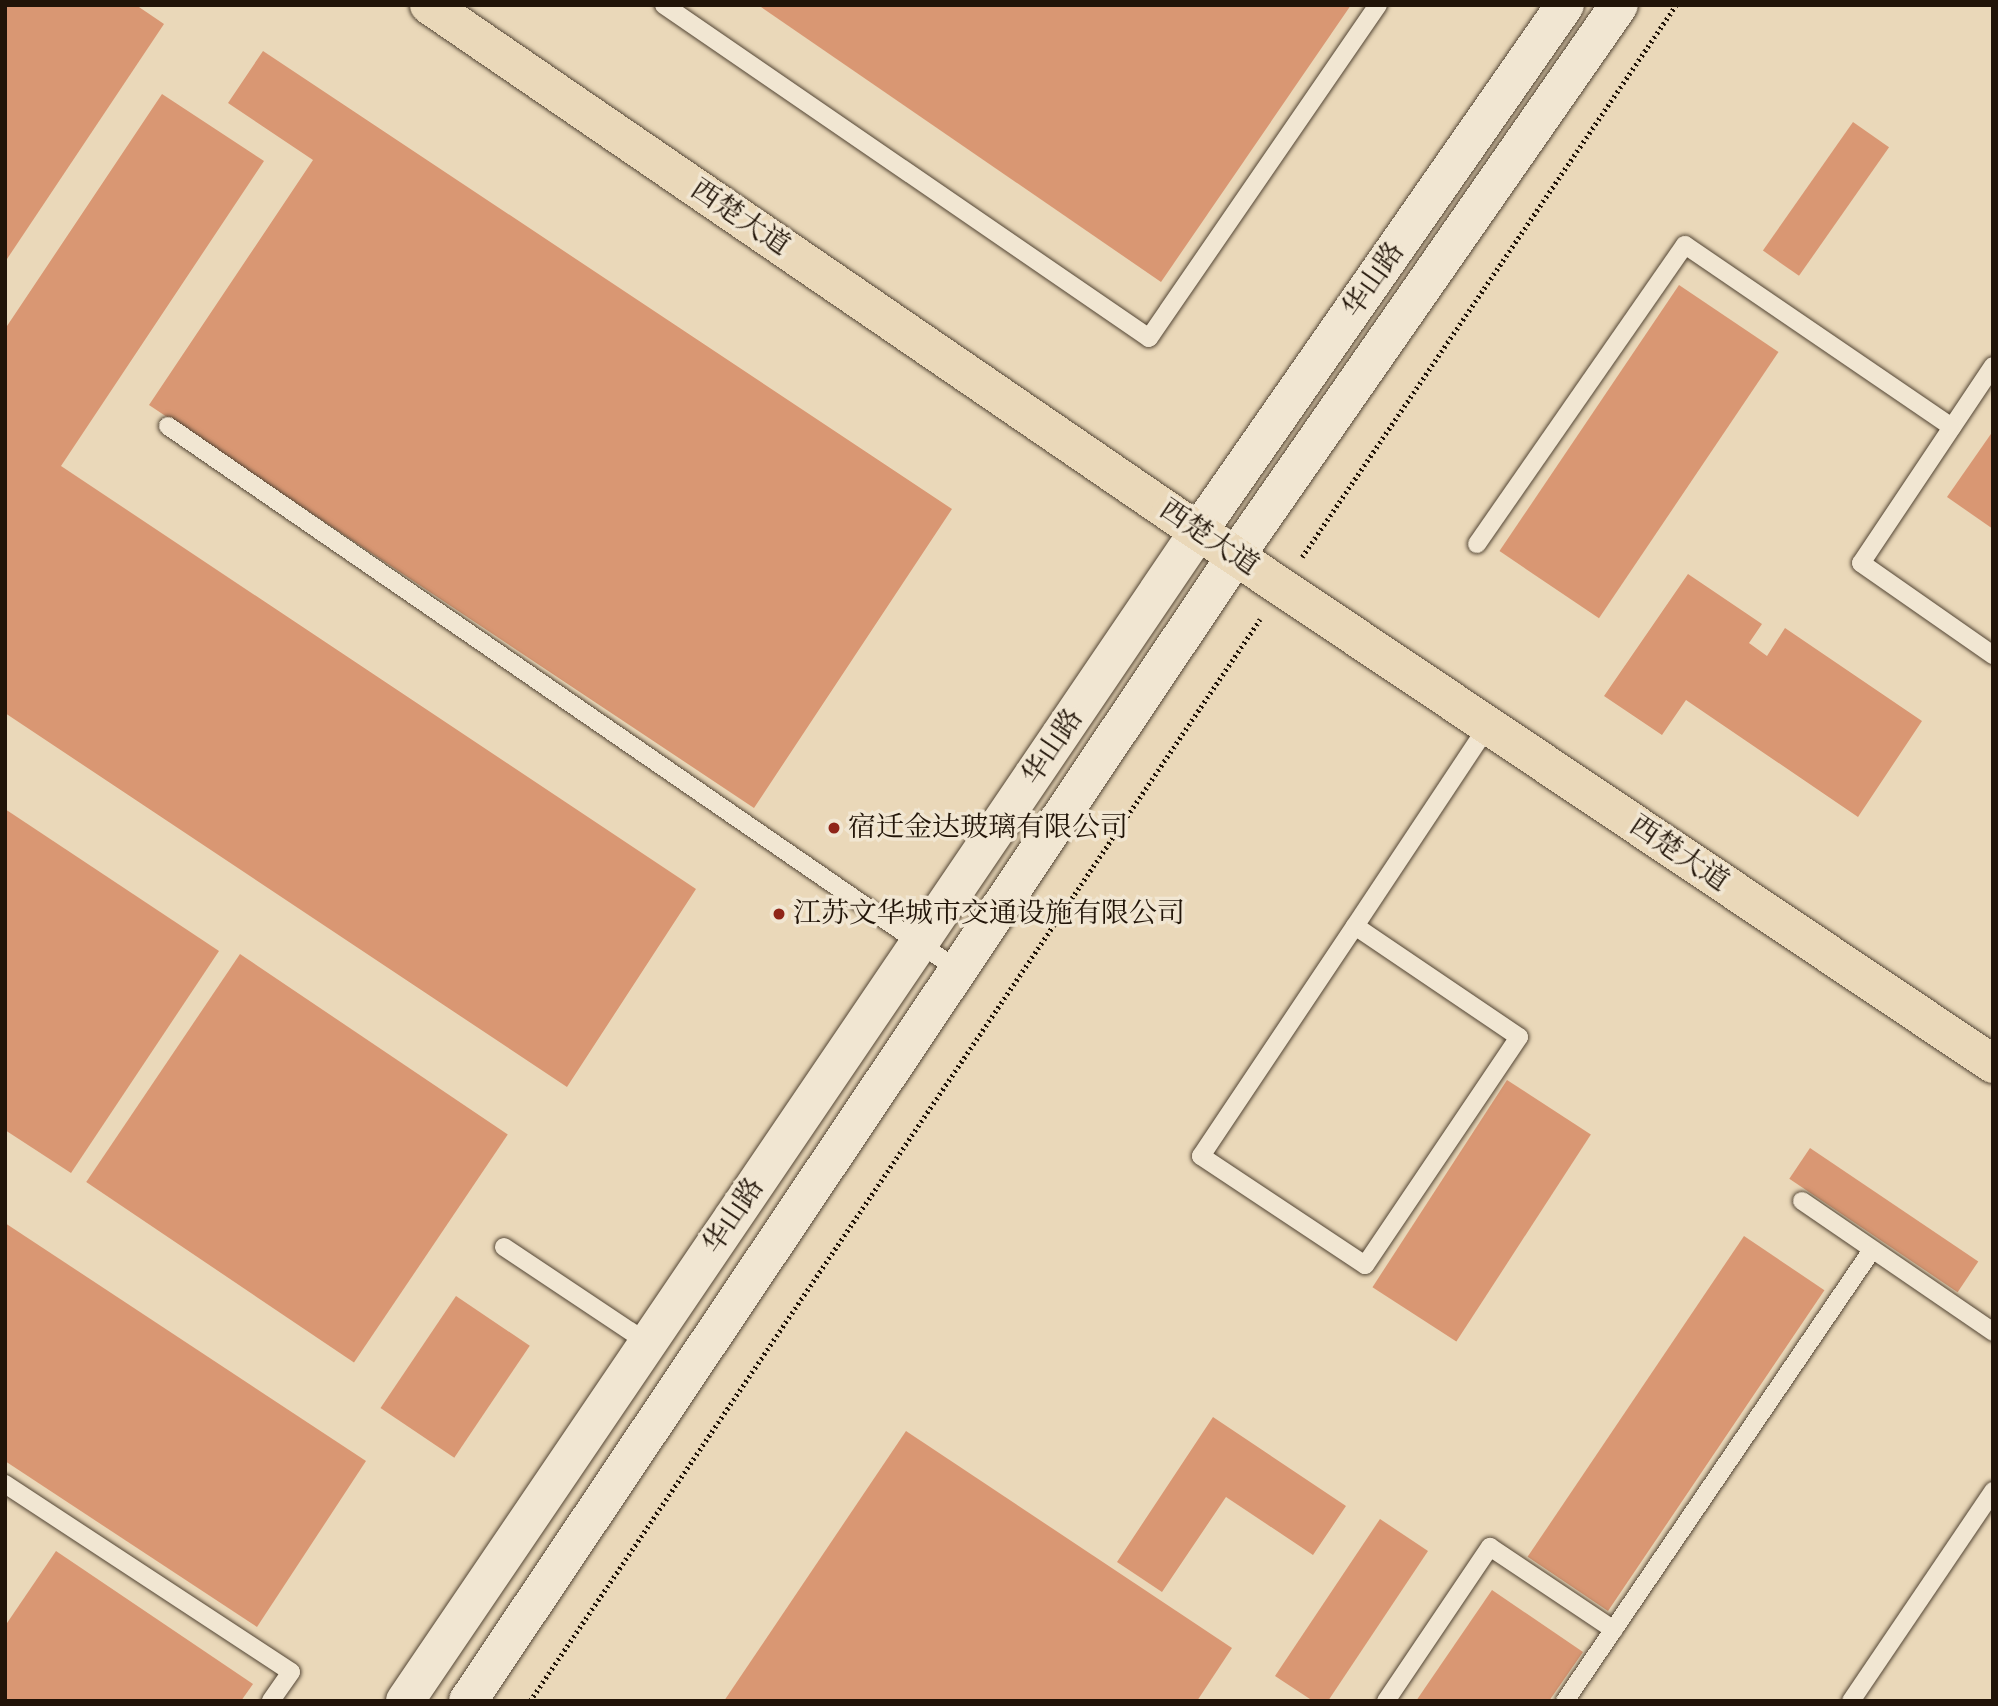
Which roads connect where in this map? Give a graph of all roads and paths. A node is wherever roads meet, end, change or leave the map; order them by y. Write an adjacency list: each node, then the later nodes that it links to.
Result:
1 (429, 5): 10 (main road, 西楚大道)
2 (664, 5): 3 (lane)
3 (1378, 5)
4 (1565, 5): 10 (street, 华山路)
5 (1619, 5): 12 (street, 华山路)
6 (1676, 5): 13 (path)
7 (1993, 366): 9 (lane)
8 (168, 426): 17 (lane)
9 (1952, 427): 11 (lane); 14 (lane)
10 (1198, 532): 12 (main road, 西楚大道); 17 (street, 华山路)
11 (1477, 544)
12 (1235, 556): 13 (main road, 西楚大道); 18 (street, 华山路)
13 (1282, 588): 15 (main road, 西楚大道); 31 (path)
14 (1993, 655)
15 (1488, 726): 16 (lane); 19 (main road, 西楚大道)
16 (1354, 926): 16 (lane)
17 (919, 943): 18 (lane); 24 (street, 华山路)
18 (958, 970): 30 (street, 华山路)
19 (1993, 1064)
20 (1801, 1202): 22 (lane)
21 (504, 1247): 24 (lane)
22 (1872, 1250): 23 (lane); 27 (lane)
23 (1993, 1332)
24 (648, 1343): 29 (street, 华山路)
25 (5, 1484): 28 (lane)
26 (1993, 1491): 34 (lane)
27 (1614, 1630): 32 (lane); 33 (lane)
28 (271, 1701)
29 (405, 1701)
30 (468, 1701)
31 (530, 1701)
32 (1386, 1701)
33 (1565, 1701)
34 (1851, 1701)

